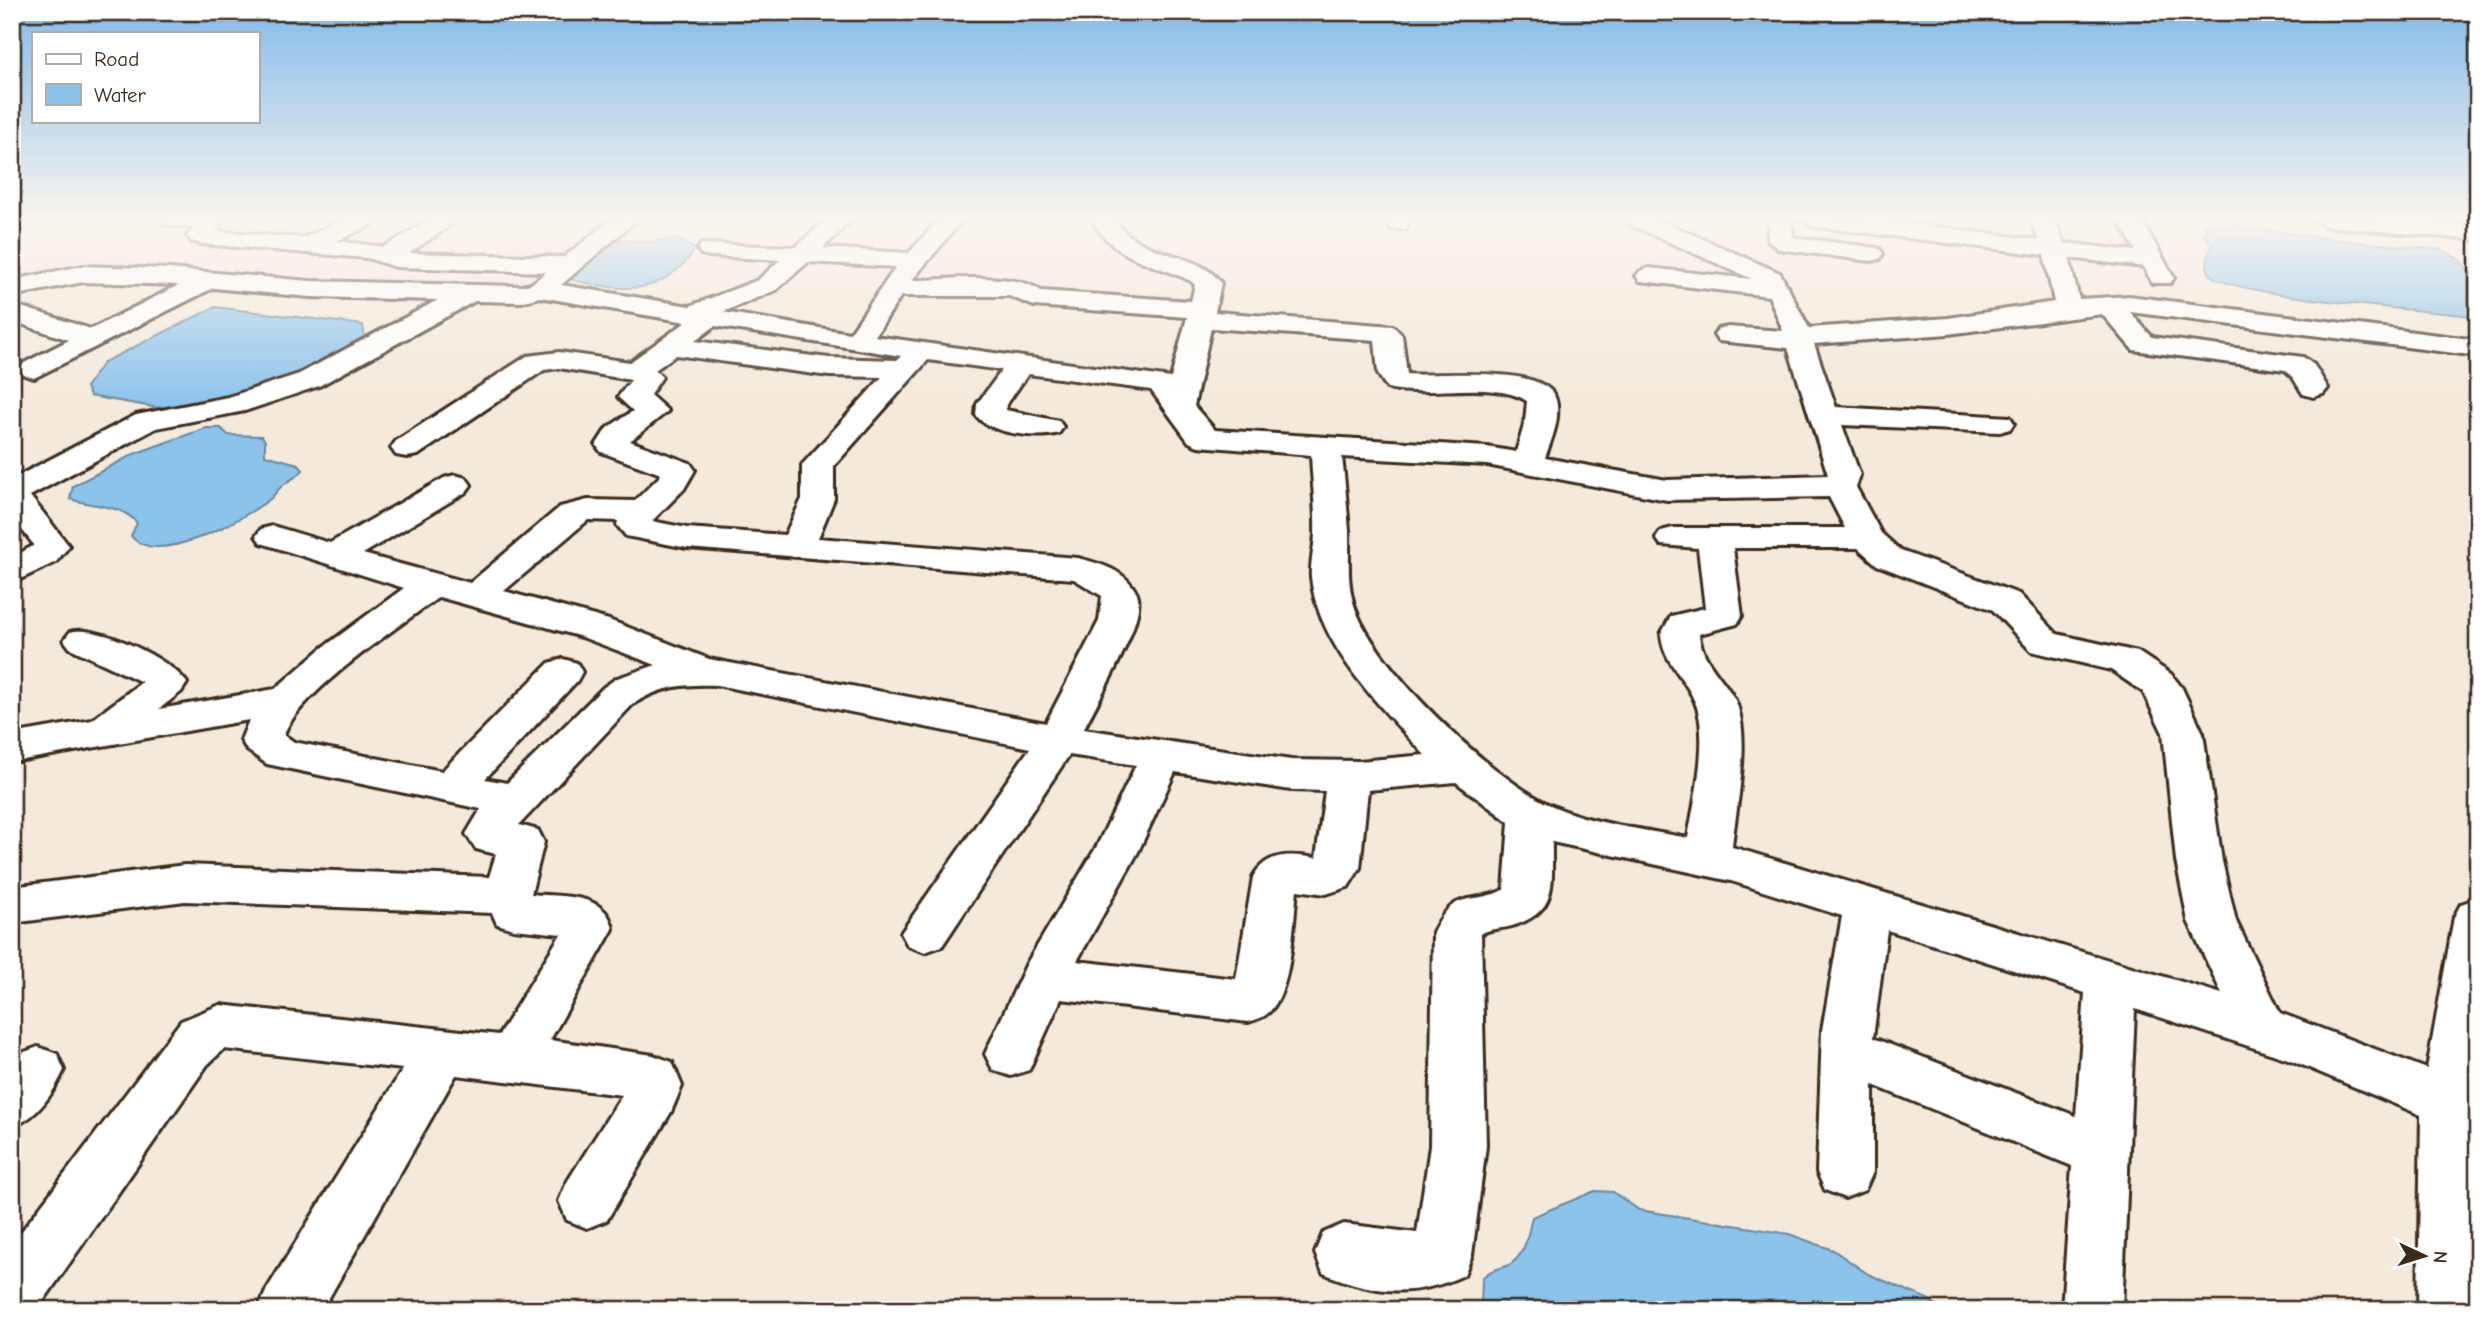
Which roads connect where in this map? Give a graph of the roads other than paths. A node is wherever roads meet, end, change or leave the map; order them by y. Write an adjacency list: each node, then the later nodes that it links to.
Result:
1 (46, 281): 12 (street)
2 (209, 281): 26 (street)
3 (218, 281): 16 (street)
4 (550, 281): 14 (street)
5 (772, 281): 22 (street)
6 (900, 281): 13 (street)
7 (1206, 281): 21 (street)
8 (1693, 281): 15 (street)
9 (1770, 281): 15 (street)
10 (2062, 281): 18 (street)
11 (2161, 281): 19 (street)
12 (12, 288)
13 (894, 288): 21 (street); 28 (street)
14 (540, 289): 16 (street); 22 (street)
15 (1779, 290): 27 (street)
16 (466, 295): 45 (street)
17 (2109, 305): 18 (street); 19 (street); 35 (street)
18 (2068, 308): 27 (street)
19 (2172, 309): 30 (street)
20 (12, 312): 23 (street)
21 (1202, 315): 36 (street); 42 (street)
22 (700, 316): 28 (street); 29 (street)
23 (43, 322): 24 (street); 26 (street)
24 (12, 333)
25 (1728, 335): 27 (street)
26 (93, 339): 33 (street)
27 (1800, 339): 37 (street)
28 (857, 342): 31 (street)
29 (671, 346): 31 (street); 34 (street)
30 (2478, 348)
31 (912, 360): 32 (street); 51 (street)
32 (1020, 365): 36 (street); 39 (street)
33 (34, 369)
34 (635, 371): 41 (street); 46 (street)
35 (2313, 388)
36 (1179, 406): 40 (street)
37 (1824, 415): 38 (street); 44 (street)
38 (1999, 423)
39 (1048, 427)
40 (1326, 446): 42 (street); 64 (street)
41 (407, 448)
42 (1528, 464): 44 (street)
43 (455, 485): 52 (street)
44 (1840, 487): 50 (street)
45 (12, 494): 53 (street)
46 (642, 511): 51 (street); 55 (street)
47 (273, 536): 52 (street)
48 (1673, 538): 49 (street)
49 (1714, 538): 50 (street); 69 (street)
50 (1867, 538): 77 (street)
51 (797, 547): 61 (street)
52 (334, 555): 54 (street)
53 (12, 572)
54 (432, 585): 55 (street); 59 (street)
55 (477, 596): 57 (street)
56 (83, 640): 60 (street)
57 (702, 670): 61 (street); 67 (street)
58 (564, 673): 66 (street)
59 (287, 700): 60 (street); 66 (street)
60 (99, 733): 62 (street)
61 (1058, 739): 63 (street); 74 (street)
62 (12, 748)
63 (1161, 756): 65 (street); 75 (street)
64 (1465, 766): 65 (street); 68 (street)
65 (1348, 776): 75 (street)
66 (451, 788): 67 (street)
67 (514, 800): 70 (street)
68 (1531, 815): 69 (street); 86 (street)
69 (1708, 858): 72 (street)
70 (507, 896): 71 (street); 81 (street)
71 (12, 905)
72 (1867, 906): 76 (street); 79 (street)
73 (2478, 917): 82 (street)
74 (925, 933)
75 (1044, 977): 80 (street)
76 (2111, 981): 77 (street); 83 (street)
77 (2301, 1042): 82 (street)
78 (443, 1050): 81 (street); 88 (street); 89 (street)
79 (1847, 1051): 83 (street); 84 (street)
80 (1011, 1054)
81 (513, 1058): 85 (street)
82 (2463, 1108): 87 (street)
83 (2100, 1151): 90 (street)
84 (1845, 1172)
85 (587, 1201)
86 (1344, 1253)
87 (2458, 1289)
88 (12, 1294)
89 (288, 1310)
90 (2092, 1310)

